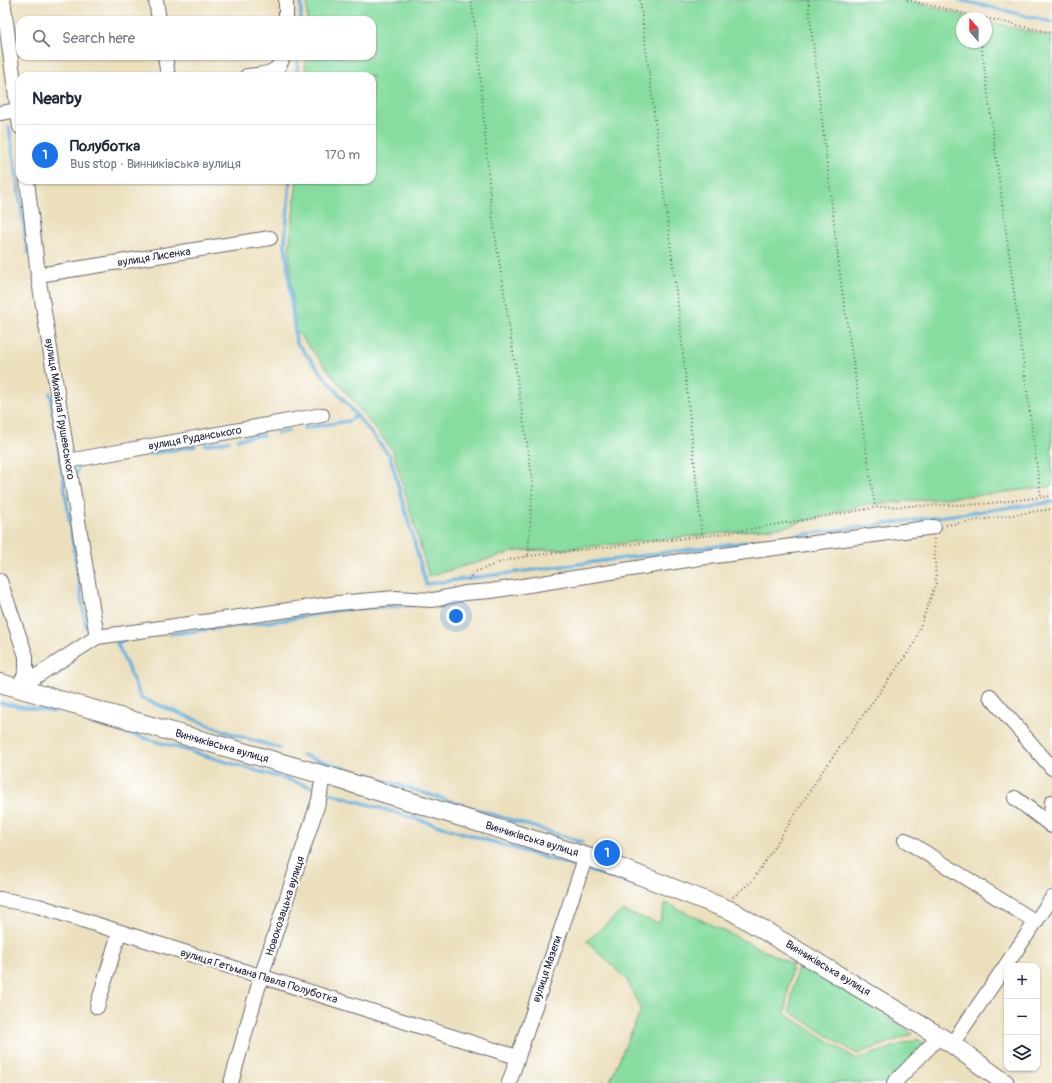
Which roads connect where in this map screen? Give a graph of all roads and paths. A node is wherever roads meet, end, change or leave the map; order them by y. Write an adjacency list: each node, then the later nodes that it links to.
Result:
1 (3, 0): 18 (street)
2 (156, 0): 9 (street)
3 (286, 0): 10 (street)
4 (471, 0): 32 (path)
5 (640, 0): 31 (path)
6 (808, 0): 28 (path)
7 (907, 0): 8 (path)
8 (957, 12)
9 (158, 16)
10 (286, 16)
11 (992, 19): 12 (path)
12 (1052, 33)
13 (982, 48): 27 (path)
14 (166, 60): 16 (street)
15 (281, 60): 17 (street)
16 (167, 72)
17 (272, 72)
18 (16, 89)
19 (16, 110): 20 (street)
20 (0, 113)
21 (27, 184): 23 (street, вулиця Михайла Грушевського)
22 (270, 238): 23 (street, вулиця Лисенка)
23 (38, 275): 25 (street, вулиця Михайла Грушевського)
24 (322, 415): 25 (street, вулиця Руданського)
25 (68, 461): 35 (street, вулиця Михайла Грушевського)
26 (1052, 496): 27 (path)
27 (1041, 497): 28 (path)
28 (875, 508): 31 (path)
29 (1052, 509): 30 (path)
30 (934, 527): 34 (street); 48 (path)
31 (702, 536): 32 (path)
32 (528, 556): 34 (path)
33 (0, 581): 37 (street)
34 (465, 593): 35 (street)
35 (97, 638): 37 (street)
36 (0, 683): 37 (main road, Винниківська вулиця)
37 (18, 688): 40 (main road, Винниківська вулиця)
38 (990, 696): 39 (street)
39 (1052, 768)
40 (323, 775): 45 (main road, Винниківська вулиця); 51 (street, Новокозацька вулиця)
41 (1014, 798): 43 (street)
42 (1052, 802): 43 (street)
43 (1051, 825)
44 (905, 840): 49 (street)
45 (586, 856): 48 (main road, Винниківська вулиця); 54 (street, вулиця Мазепи)
46 (1052, 898): 49 (street)
47 (0, 899): 50 (street, вулиця Гетьмана Павла Полуботка)
48 (721, 906): 53 (main road, Винниківська вулиця)
49 (1036, 922): 53 (street)
50 (119, 932): 51 (street, вулиця Гетьмана Павла Полуботка); 52 (street)
51 (261, 977): 54 (street, вулиця Гетьмана Павла Полуботка); 55 (street, Новокозацька вулиця)
52 (97, 1007)
53 (946, 1040): 57 (street); 58 (main road, Винниківська вулиця)
54 (517, 1057): 56 (street, вулиця Мазепи)
55 (230, 1083)
56 (509, 1083)
57 (894, 1083)
58 (1005, 1083)

